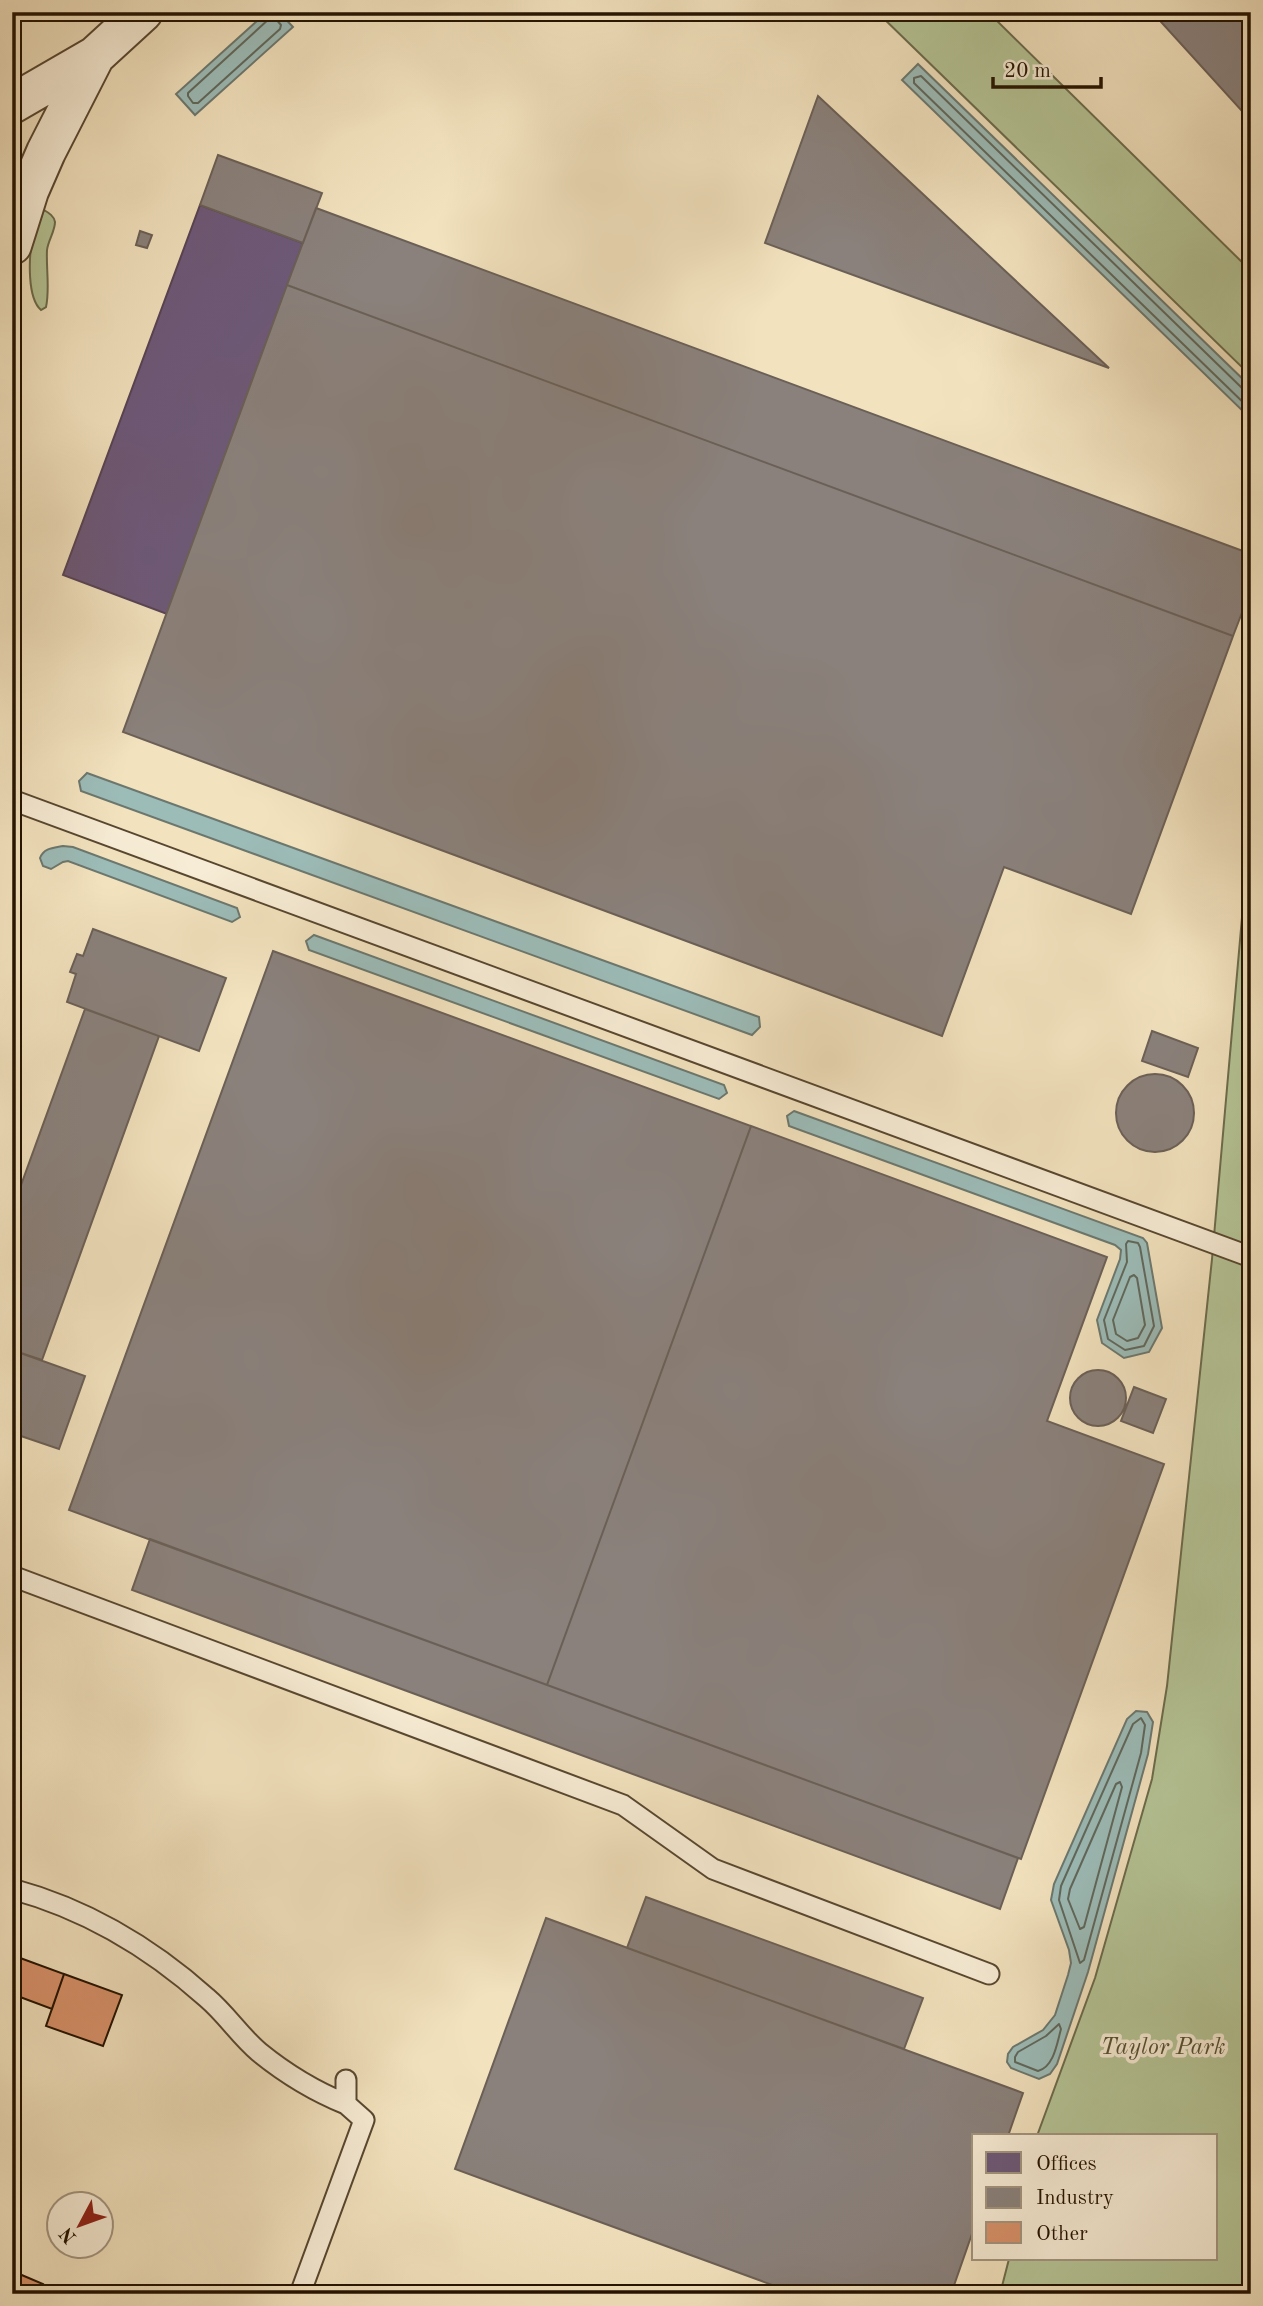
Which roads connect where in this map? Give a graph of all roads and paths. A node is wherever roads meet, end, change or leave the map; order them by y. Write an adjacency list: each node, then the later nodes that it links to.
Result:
1 (143, 12): 2 (street)
2 (94, 56): 3 (street); 4 (street)
3 (12, 104)
4 (12, 244)
5 (12, 800): 6 (lane)
6 (1251, 1257)
7 (12, 1576): 9 (lane)
8 (12, 1889): 11 (lane)
9 (989, 1974)
10 (346, 2080): 11 (lane)
11 (346, 2104): 12 (lane)
12 (300, 2294)

